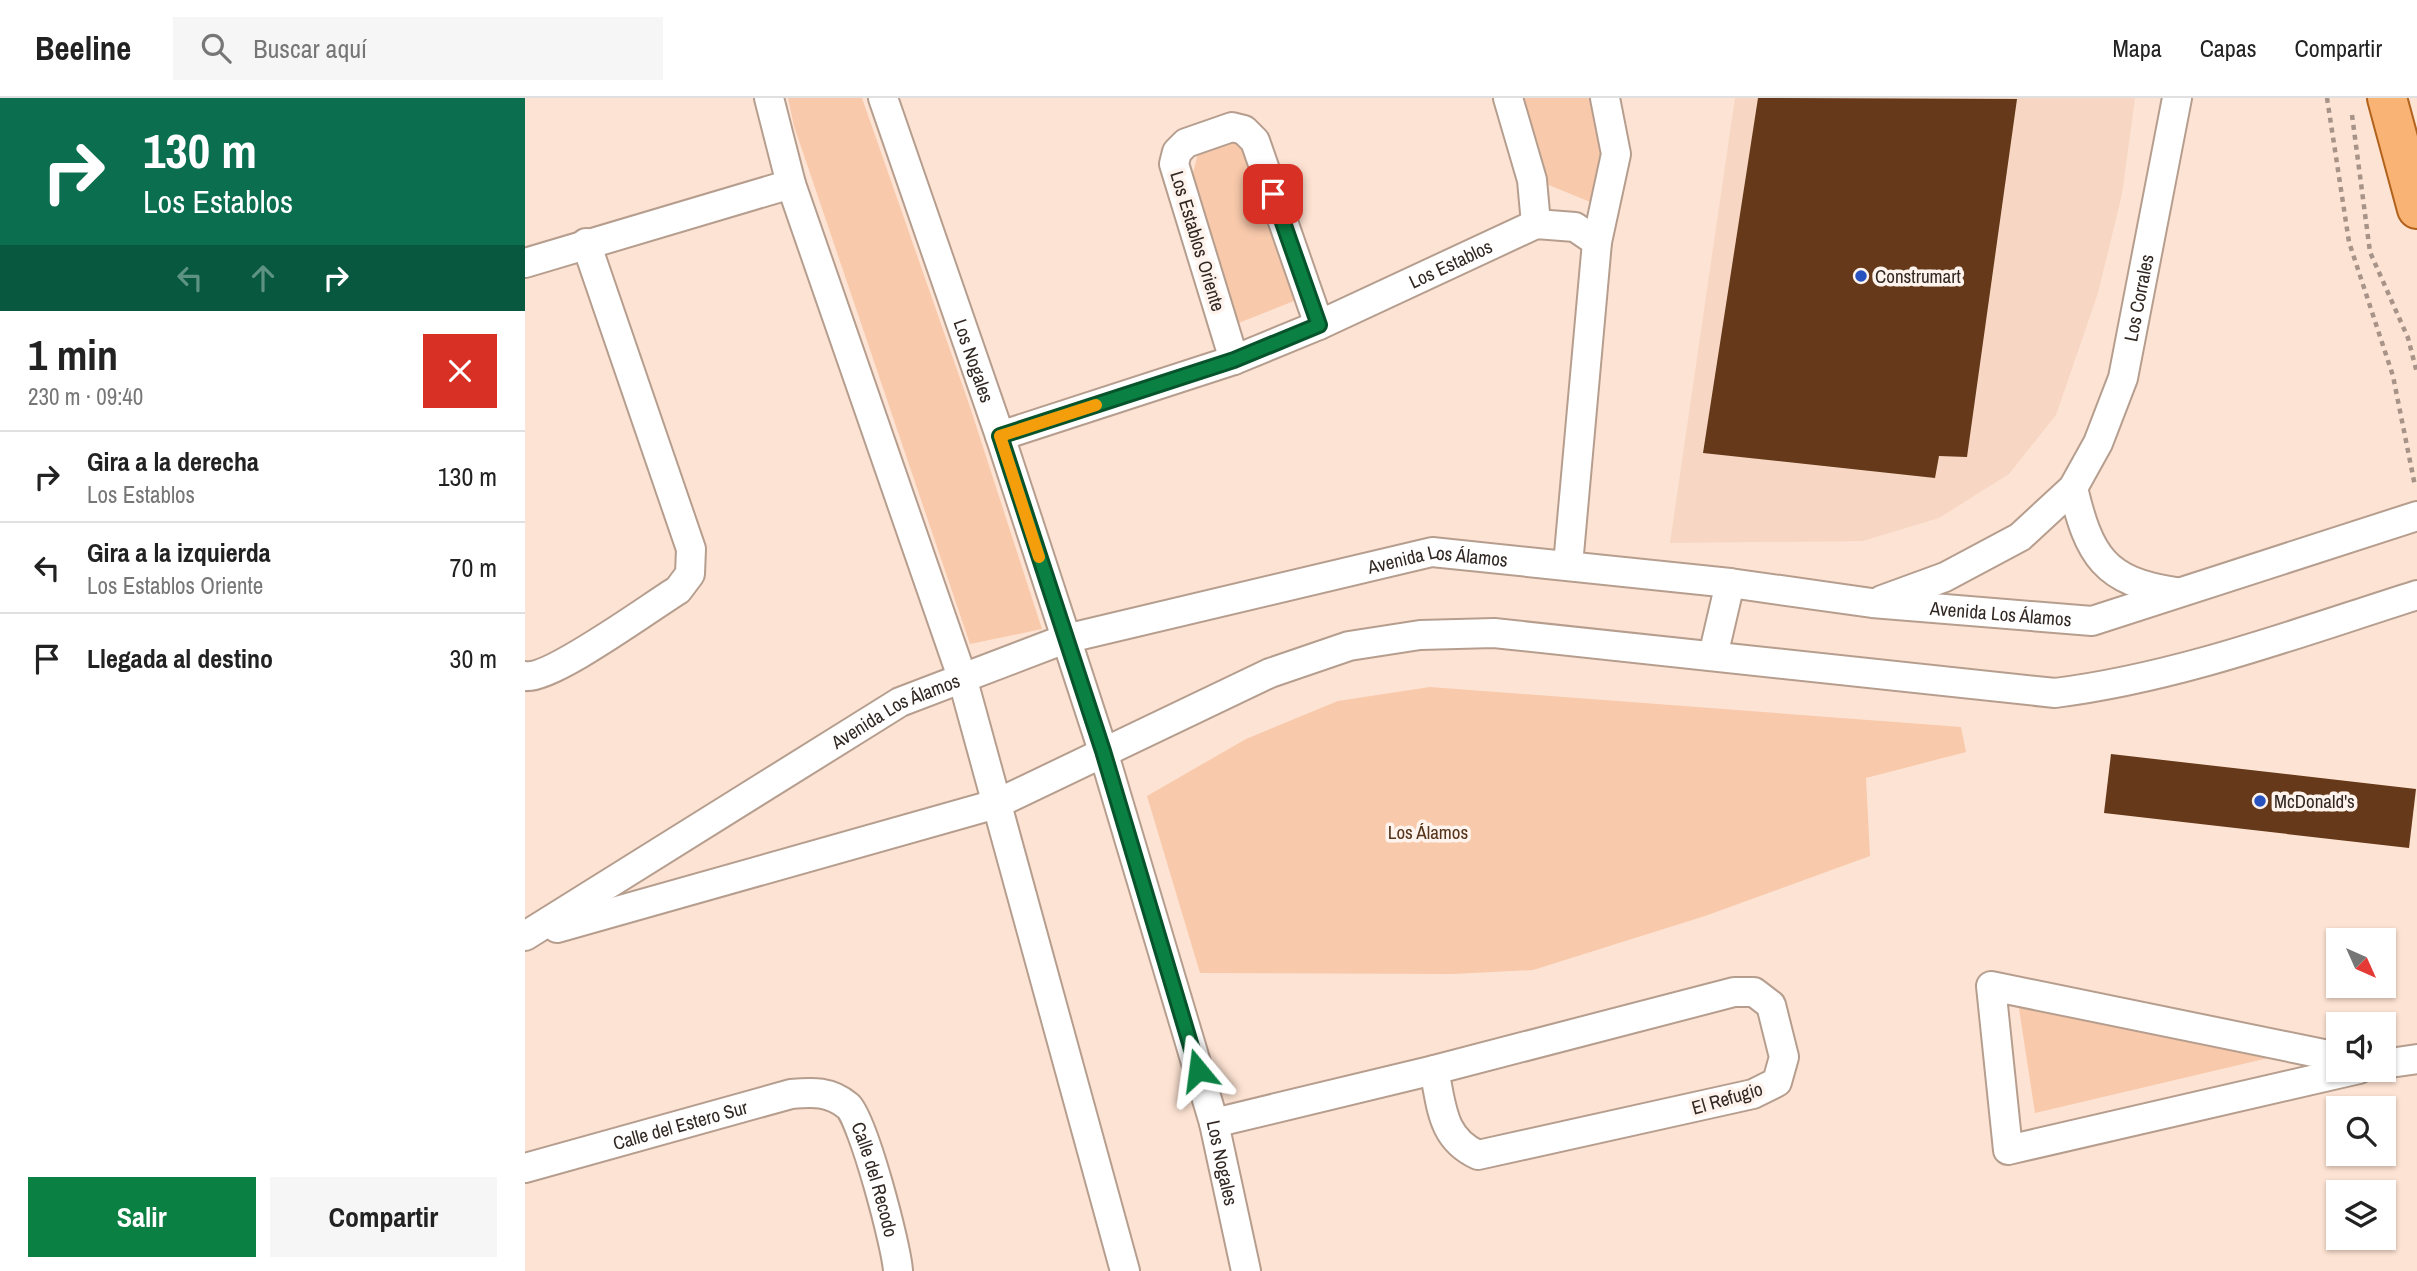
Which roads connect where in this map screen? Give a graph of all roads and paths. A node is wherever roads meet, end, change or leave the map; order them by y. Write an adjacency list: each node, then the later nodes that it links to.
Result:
1 (769, 98): 9 (street)
2 (883, 98): 18 (street, Los Nogales)
3 (1509, 98): 11 (street)
4 (1605, 98): 12 (street)
5 (2177, 98): 19 (street, Los Corrales)
6 (2327, 98): 20 (path)
7 (2387, 98): 10 (main road)
8 (2351, 110): 17 (path)
9 (792, 184): 13 (street); 30 (street)
10 (2417, 209)
11 (1536, 224): 12 (street, Los Establos); 15 (street, Los Establos)
12 (1597, 242): 22 (street)
13 (586, 243): 14 (street); 29 (street)
14 (525, 264)
15 (1319, 325): 16 (street, Los Establos); 16 (street, Los Establos Oriente)
16 (1234, 360): 18 (street, Los Establos)
17 (2417, 373)
18 (1000, 436): 27 (street, Los Nogales)
19 (2073, 488): 24 (street); 26 (street, Los Corrales)
20 (2417, 497)
21 (2417, 516): 24 (street, Avenida Los Álamos)
22 (1568, 565): 23 (street, Avenida Los Álamos); 27 (street, Avenida Los Álamos)
23 (1730, 583): 26 (street, Avenida Los Álamos); 28 (street)
24 (2180, 593): 26 (street, Avenida Los Álamos)
25 (2417, 595): 28 (street, Avenida Los Álamos)
26 (1872, 603)
27 (1065, 639): 30 (street, Avenida Los Álamos); 31 (street, Los Nogales)
28 (1713, 656): 31 (street, Avenida Los Álamos)
29 (525, 676)
30 (962, 677): 32 (street); 33 (street, Avenida Los Álamos)
31 (1103, 751): 32 (street, Avenida Los Álamos); 40 (street, Los Nogales)
32 (996, 804): 33 (street, Avenida Los Álamos); 43 (street)
33 (525, 937)
34 (2326, 1055): 38 (street)
35 (2417, 1059): 36 (street)
36 (2396, 1062)
37 (1434, 1070): 37 (street, El Refugio); 40 (street, El Refugio)
38 (2326, 1077)
39 (836, 1098): 41 (street, Calle del Estero Sur); 42 (street, Calle del Recodo)
40 (1214, 1123): 44 (street, Los Nogales)
41 (525, 1168)
42 (898, 1271)
43 (1125, 1271)
44 (1246, 1271)

